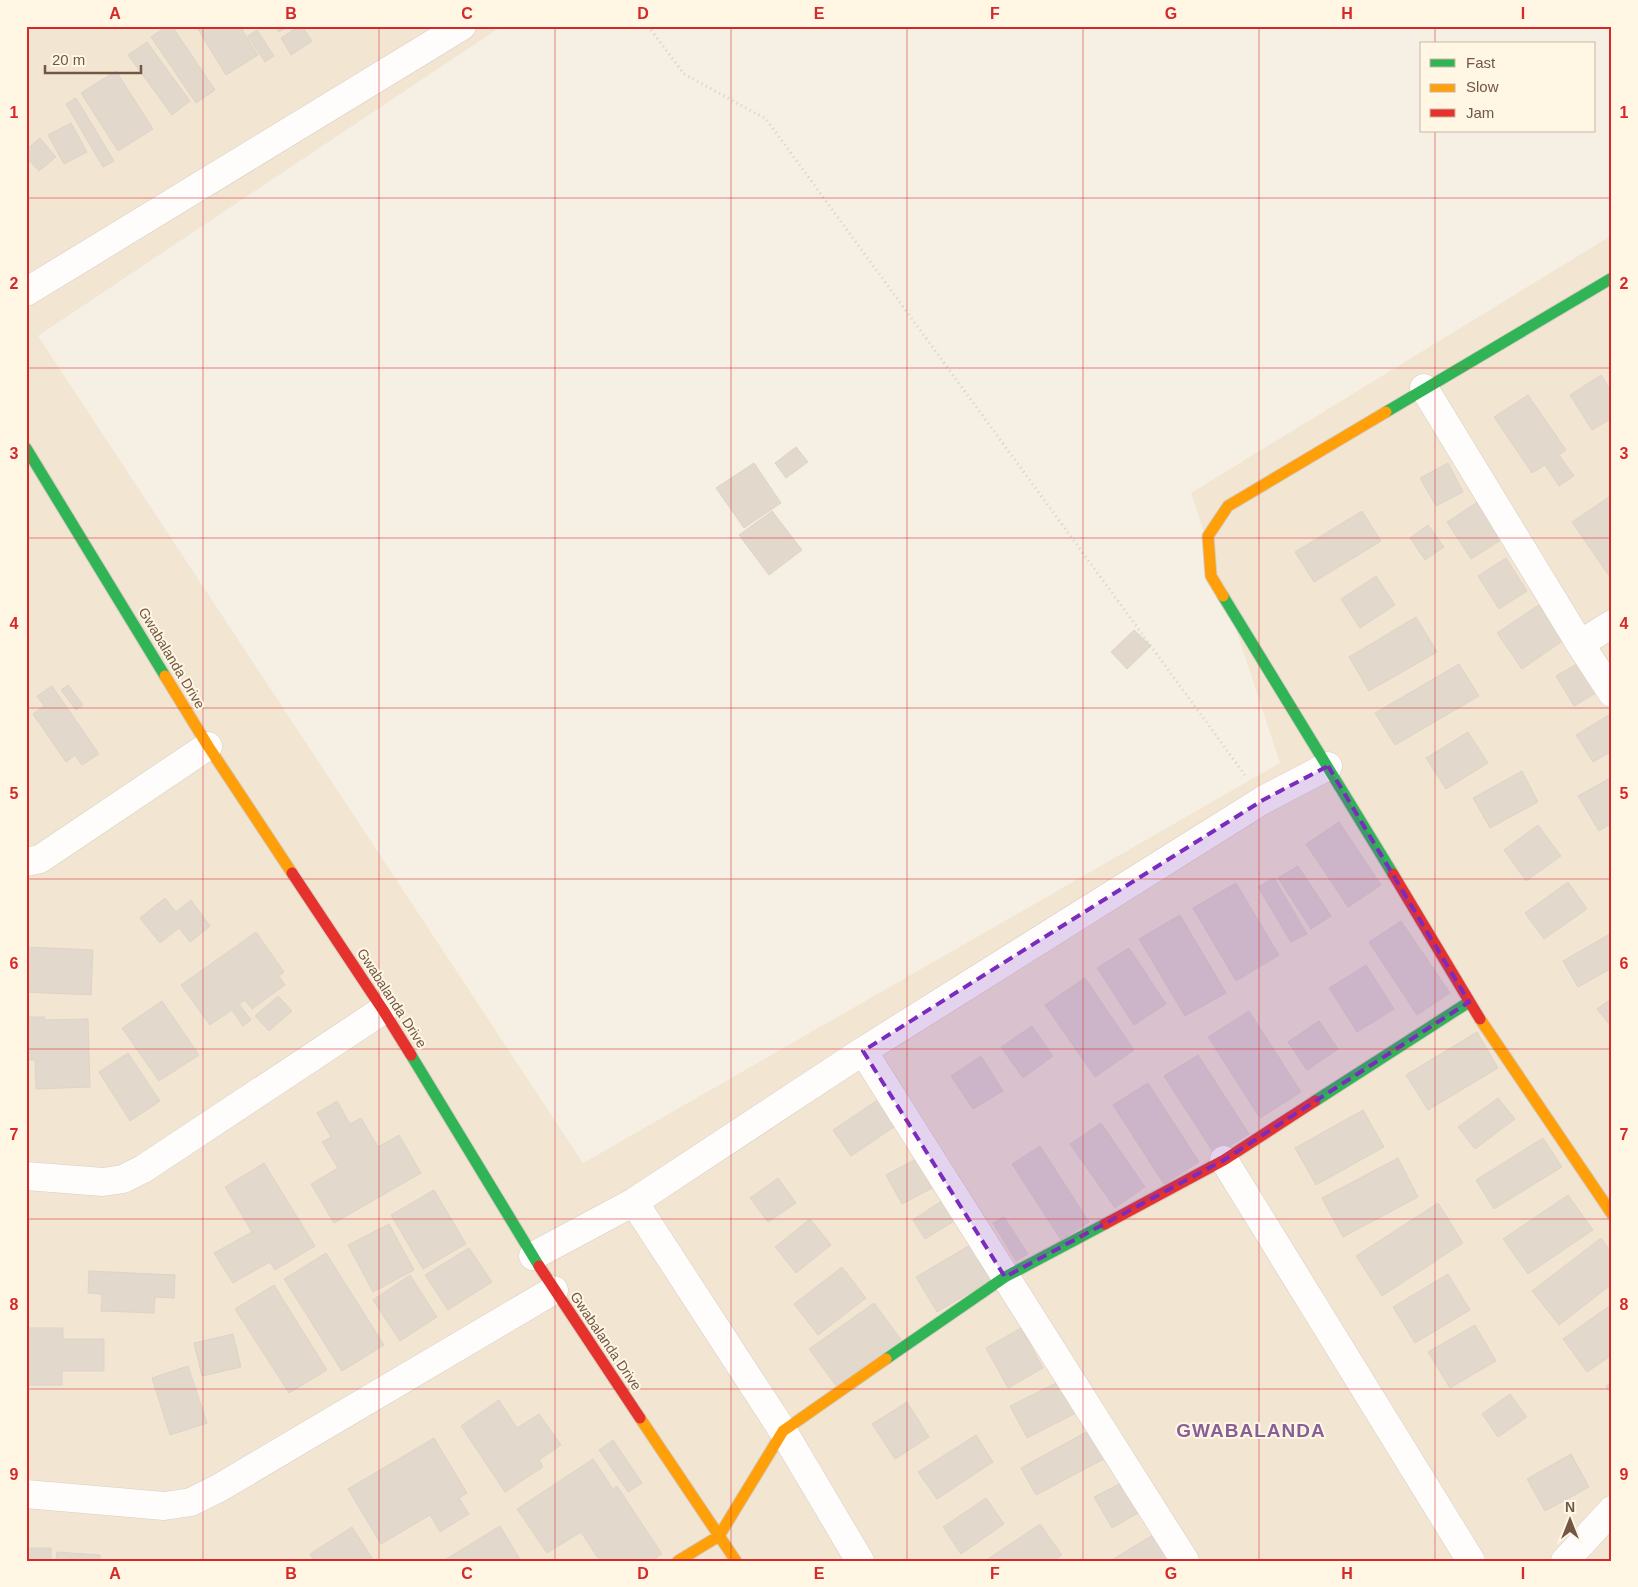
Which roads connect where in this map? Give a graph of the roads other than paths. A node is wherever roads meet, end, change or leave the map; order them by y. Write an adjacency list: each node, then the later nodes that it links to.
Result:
1 (462, 26): 3 (street)
2 (1612, 278): 4 (street)
3 (26, 292)
4 (1424, 388): 7 (street); 10 (street)
5 (26, 448): 9 (street, Gwabalanda Drive)
6 (1612, 624): 7 (street)
7 (1580, 644): 8 (street)
8 (1612, 693)
9 (208, 746): 11 (street); 13 (street, Gwabalanda Drive)
10 (1328, 766): 12 (street); 14 (street)
11 (26, 862)
12 (1469, 1002): 15 (street); 18 (street)
13 (383, 1010): 16 (street); 19 (street, Gwabalanda Drive)
14 (863, 1052): 17 (street); 20 (street)
15 (1224, 1160): 20 (street); 30 (street)
16 (26, 1176)
17 (634, 1202): 19 (street); 22 (street)
18 (1612, 1214)
19 (533, 1256): 21 (street, Gwabalanda Drive)
20 (1005, 1276): 22 (street); 29 (street)
21 (554, 1290): 23 (street); 25 (street, Gwabalanda Drive)
22 (783, 1431): 25 (street); 28 (street)
23 (26, 1494)
24 (1612, 1510): 31 (street)
25 (719, 1536): 26 (street); 27 (street, Gwabalanda Drive)
26 (678, 1561)
27 (736, 1561)
28 (860, 1561)
29 (1185, 1561)
30 (1471, 1561)
31 (1565, 1561)

